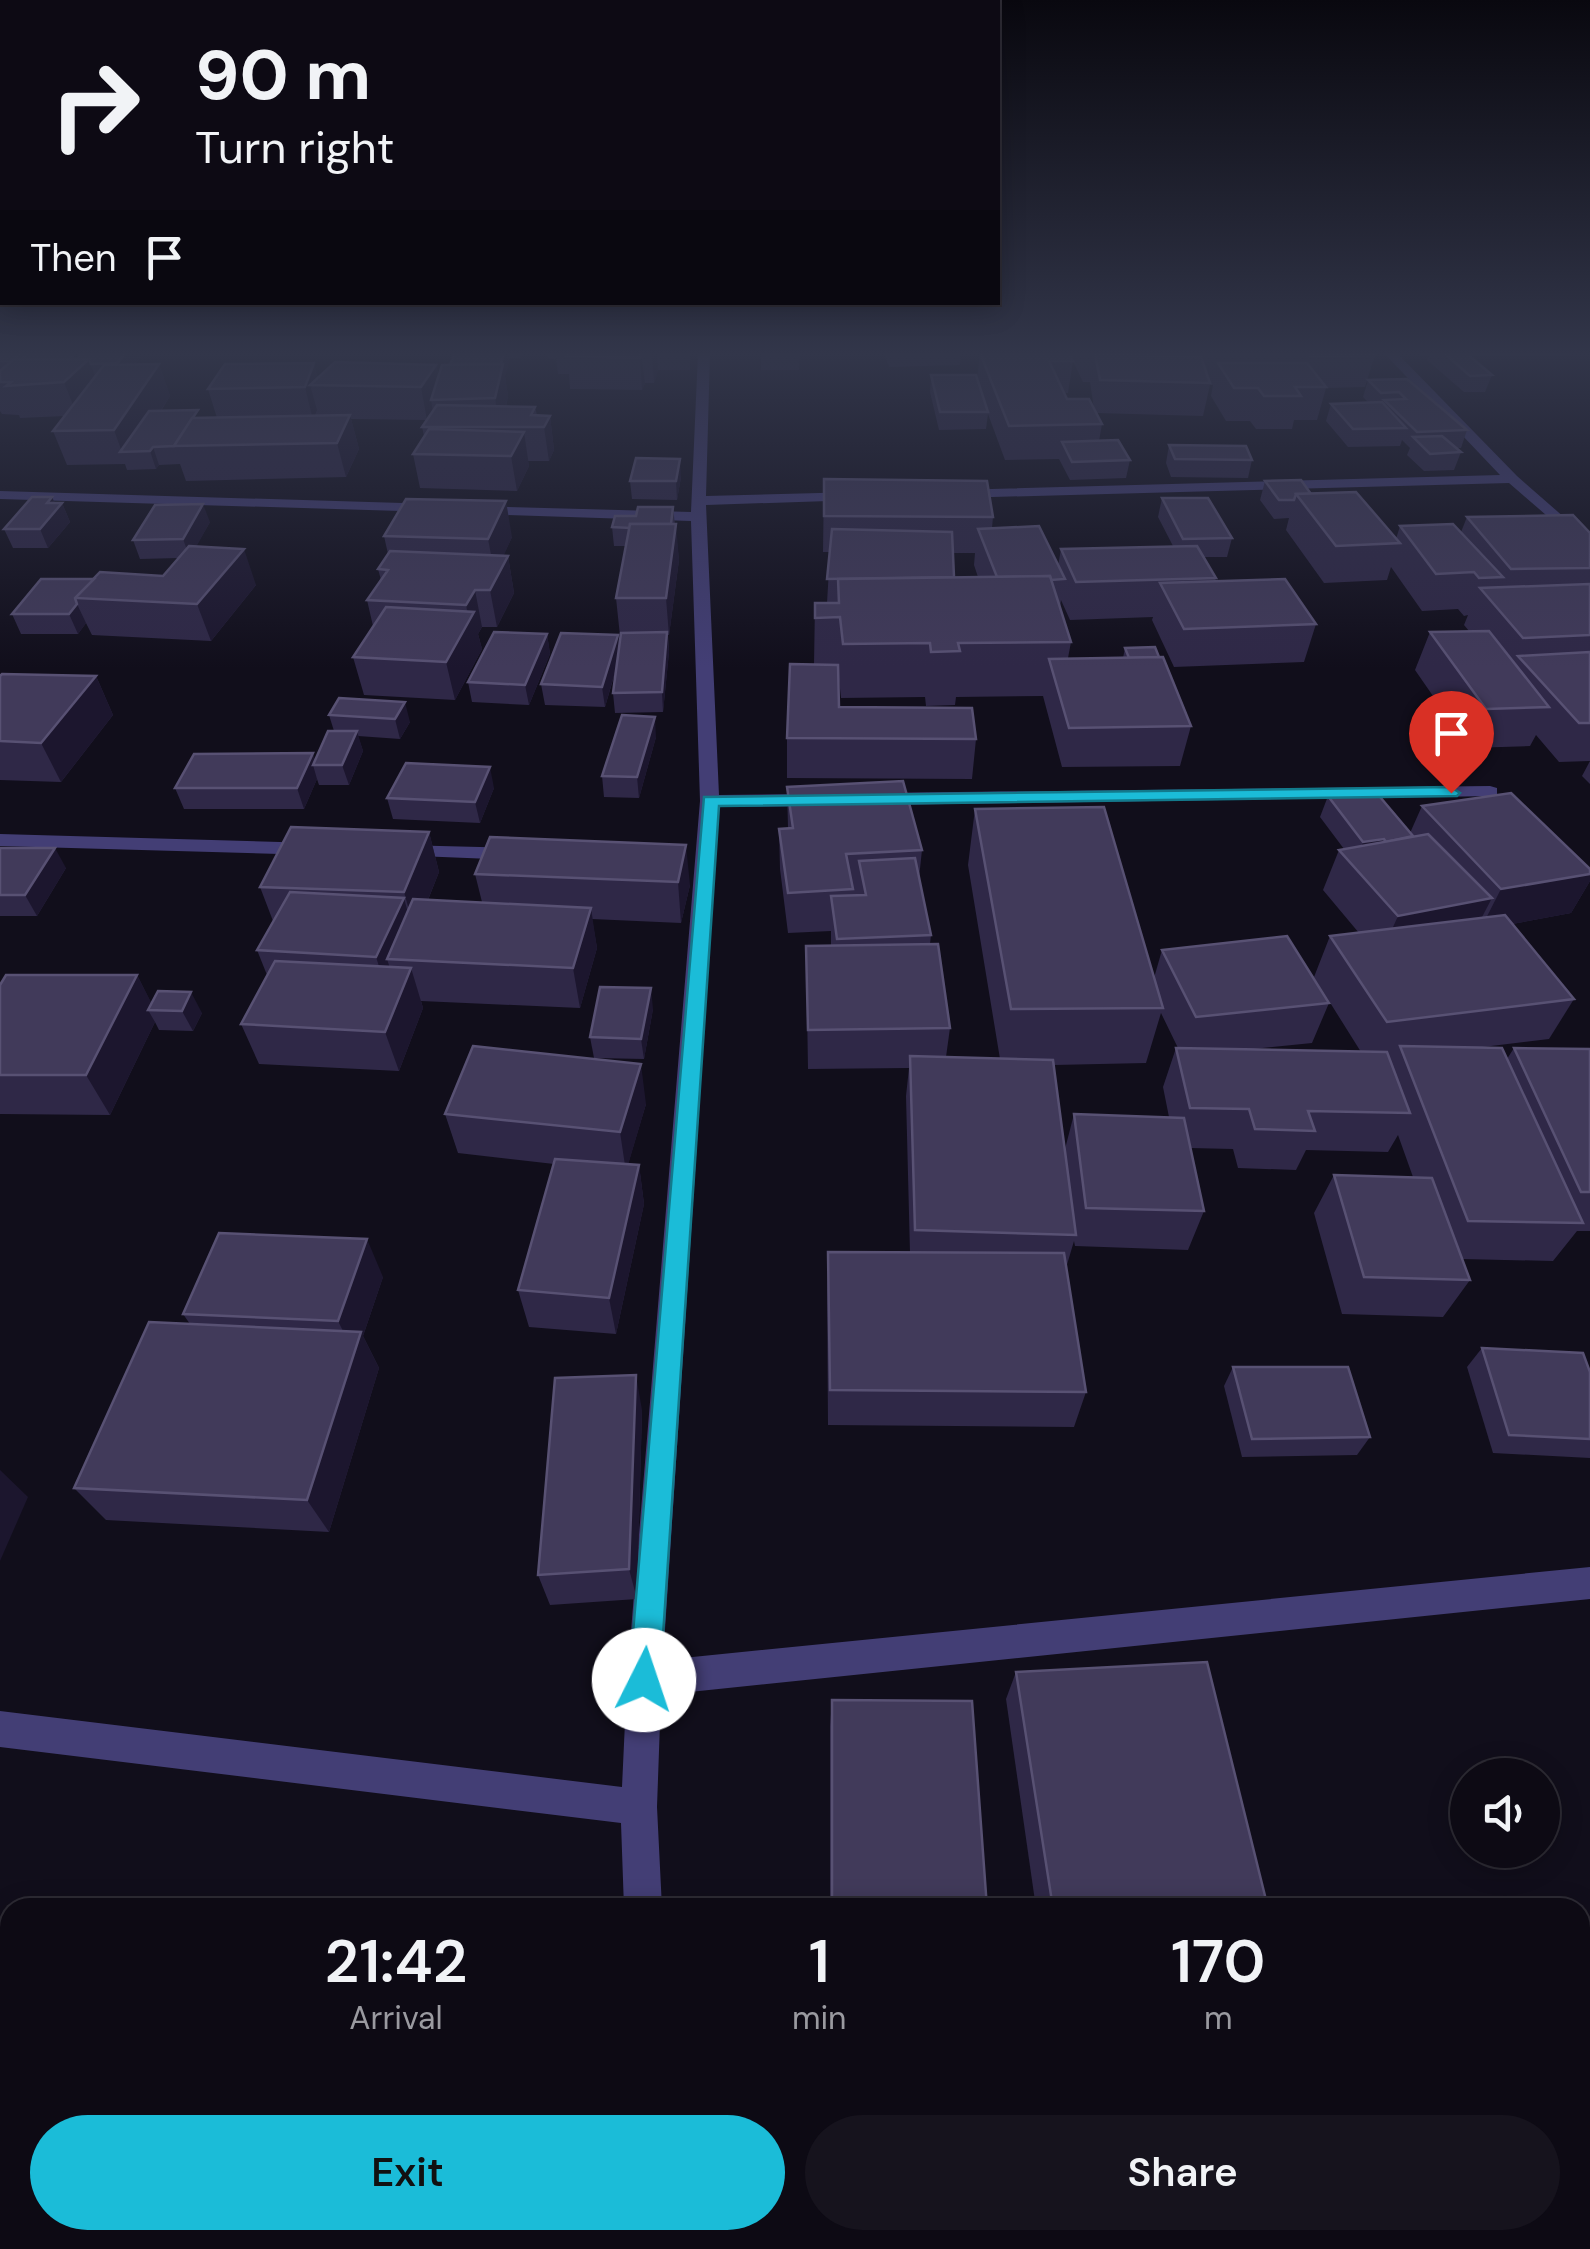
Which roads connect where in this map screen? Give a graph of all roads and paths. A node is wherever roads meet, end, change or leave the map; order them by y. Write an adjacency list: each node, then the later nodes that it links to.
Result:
1 (700, 458): 9 (street)
2 (1492, 458): 3 (street)
3 (1512, 479): 4 (street); 10 (street)
4 (936, 494)
5 (0, 495): 7 (street)
6 (876, 496): 9 (street)
7 (448, 509)
8 (468, 509): 9 (street)
9 (698, 509): 12 (street)
10 (1590, 548)
11 (1490, 792): 12 (street)
12 (710, 801): 18 (street)
13 (0, 840): 14 (street)
14 (333, 849)
15 (372, 850): 16 (street)
16 (528, 854)
17 (1590, 1583): 18 (street)
18 (644, 1680): 20 (street)
19 (0, 1729): 20 (street)
20 (639, 1807): 21 (street)
21 (643, 1898)

